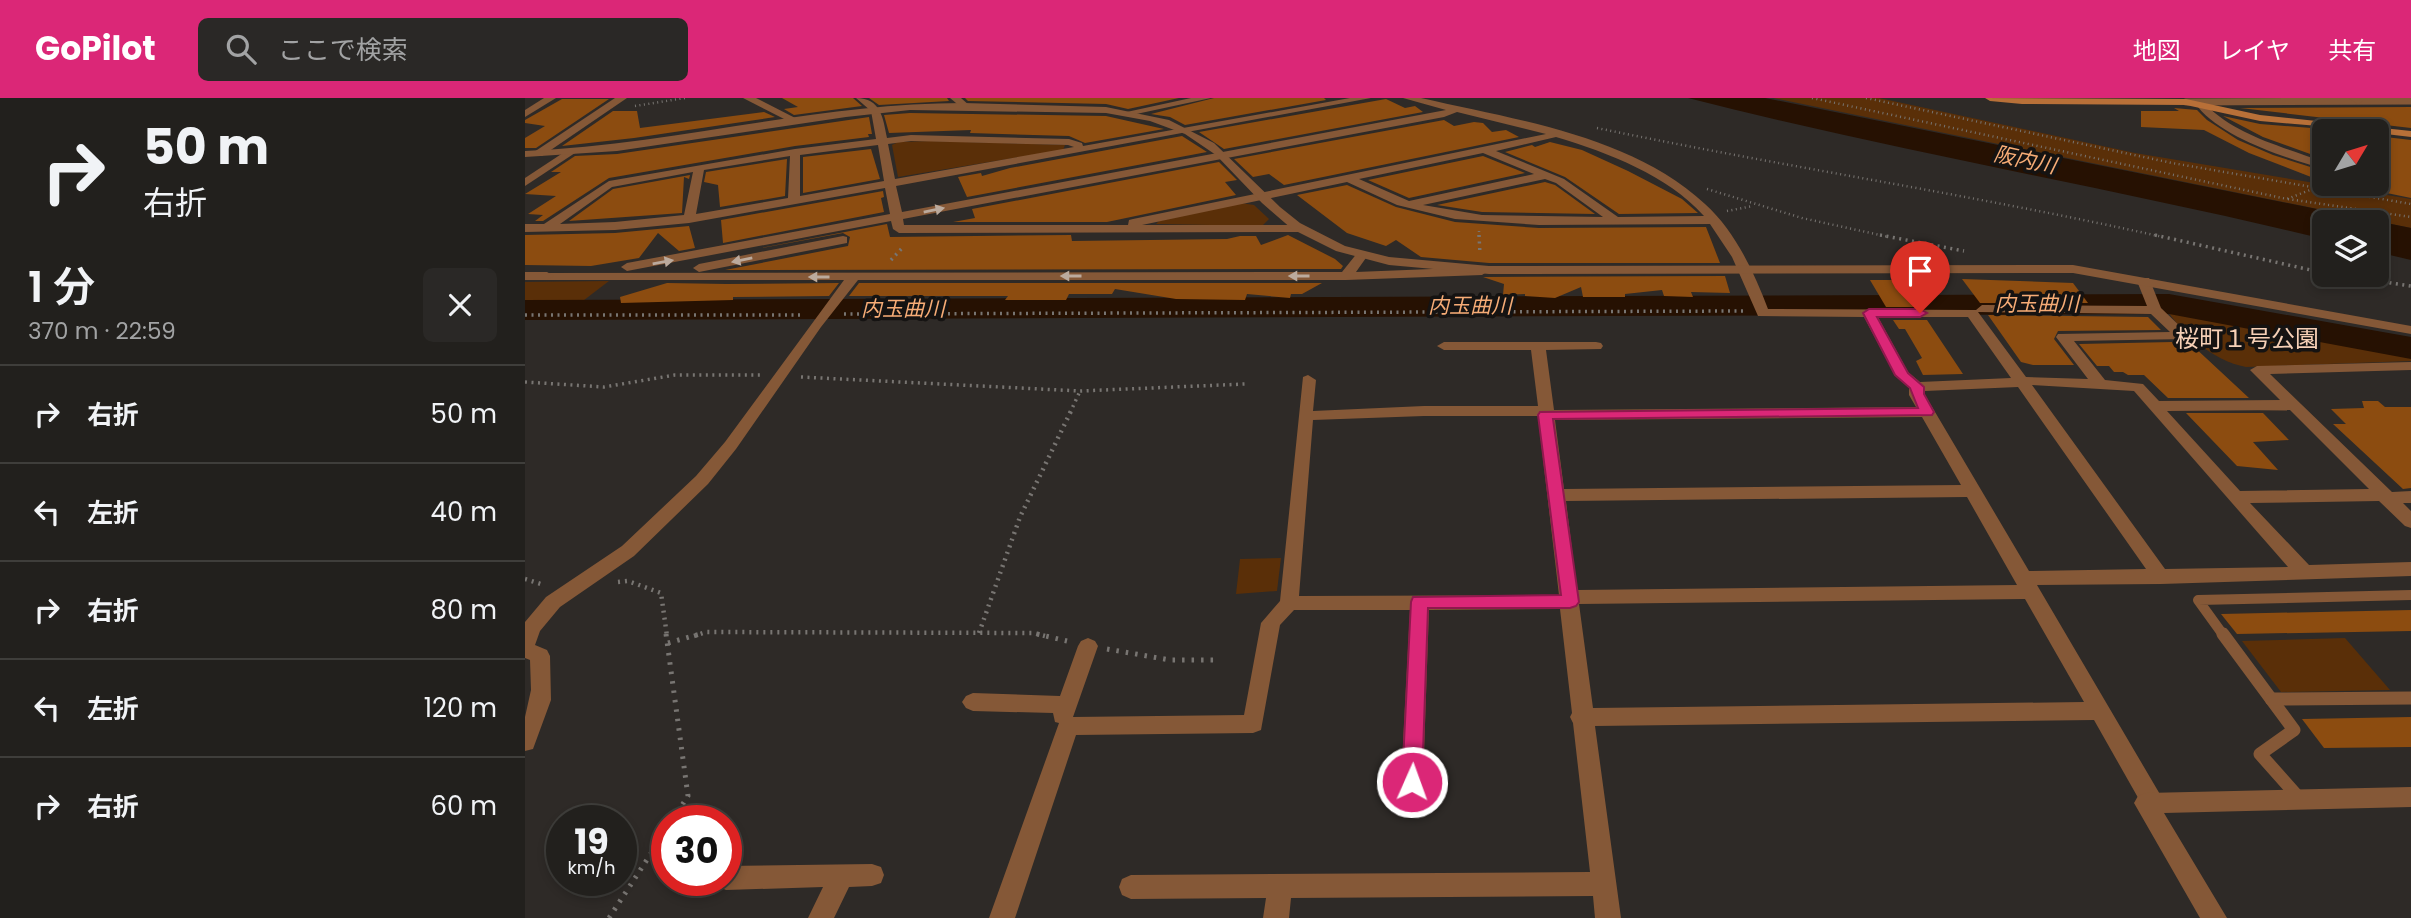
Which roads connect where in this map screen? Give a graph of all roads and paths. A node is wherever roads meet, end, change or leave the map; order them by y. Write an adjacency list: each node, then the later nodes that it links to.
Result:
1 (551, 98): 23 (street)
2 (622, 98): 21 (street)
3 (685, 98): 13 (path)
4 (748, 98): 25 (street)
5 (860, 98): 20 (street)
6 (955, 98): 17 (street)
7 (1206, 98): 22 (street)
8 (1366, 98): 26 (street)
9 (1408, 98): 19 (street)
10 (1812, 98): 48 (path)
11 (1866, 98): 45 (path)
12 (1990, 98): 15 (main road)
13 (668, 99): 21 (path)
14 (2356, 99): 15 (lane); 16 (lane)
15 (2183, 100): 18 (main road)
16 (2411, 101)
17 (965, 106): 20 (street); 22 (street)
18 (2203, 107): 27 (main road); 38 (street)
19 (1455, 109): 24 (street); 37 (street)
20 (876, 110): 25 (street); 30 (street)
21 (600, 113): 36 (street)
22 (1127, 113): 26 (street)
23 (525, 114)
24 (1482, 116): 28 (street); 37 (street)
25 (798, 122): 33 (street)
26 (1187, 130): 31 (street); 37 (street)
27 (2411, 134)
28 (1559, 135): 32 (street); 57 (street)
29 (1606, 135): 69 (path)
30 (881, 141): 31 (street); 34 (street); 43 (street)
31 (1085, 148): 43 (street)
32 (1483, 150): 40 (street); 41 (street)
33 (573, 151): 36 (street); 42 (street)
34 (795, 152): 39 (street); 49 (street)
35 (525, 154): 36 (street)
36 (538, 154)
37 (1226, 160): 46 (street); 59 (street)
38 (2312, 162)
39 (699, 168): 55 (street); 61 (street)
40 (1546, 176): 52 (street); 58 (street)
41 (1348, 178): 46 (street); 52 (street)
42 (525, 183)
43 (891, 184): 49 (street); 59 (street)
44 (1705, 188): 51 (path)
45 (2312, 189): 48 (path)
46 (1261, 196): 62 (street); 64 (street)
47 (2358, 196): 50 (path)
48 (2287, 199): 54 (path)
49 (795, 201): 55 (street)
50 (2411, 204)
51 (1753, 205): 53 (path); 65 (path)
52 (1405, 206): 56 (street)
53 (1726, 211)
54 (2411, 217)
55 (689, 219): 61 (street)
56 (1479, 220): 58 (street); 67 (path)
57 (1713, 220): 58 (street); 68 (street)
58 (1616, 221)
59 (898, 223): 63 (street); 72 (street, one-way to 59); 73 (street, one-way to 73)
60 (525, 228): 61 (street)
61 (546, 228)
62 (1299, 228): 64 (street); 66 (street)
63 (921, 230): 64 (street); 75 (path)
64 (1103, 230)
65 (1966, 252)
66 (1362, 255): 67 (street); 70 (street)
67 (1485, 267): 68 (street); 70 (street)
68 (1745, 269): 76 (street); 82 (street)
69 (2312, 270)
70 (1346, 275): 75 (street, one-way to 75)
71 (525, 276): 72 (street)
72 (547, 276): 73 (street)
73 (657, 276): 74 (street, one-way to 73)
74 (853, 277): 75 (street); 81 (street)
75 (877, 277)
76 (2144, 281): 79 (street); 85 (street)
77 (2389, 283): 78 (path)
78 (2411, 286)
79 (2154, 306): 80 (street); 95 (street)
80 (1982, 309)
81 (824, 310): 82 (path); 84 (path); 90 (street)
82 (1763, 313): 83 (street)
83 (1869, 313): 93 (street); 96 (street)
84 (525, 315)
85 (2411, 330)
86 (1444, 346): 87 (street)
87 (1538, 346): 88 (street); 101 (street)
88 (1596, 346)
89 (2411, 366): 99 (street)
90 (778, 375): 92 (path); 97 (path); 115 (street)
91 (1308, 380): 102 (street)
92 (525, 382)
93 (2022, 382): 95 (street); 96 (street); 111 (street)
94 (1245, 384): 97 (path)
95 (2100, 384): 98 (street)
96 (1917, 387): 100 (street)
97 (1080, 391): 120 (path)
98 (2155, 405): 99 (street); 106 (street)
99 (2293, 405): 105 (street)
100 (1927, 412): 101 (street); 103 (street)
101 (1545, 413): 102 (street); 104 (street)
102 (1304, 416): 119 (street)
103 (1973, 491): 104 (street); 114 (street)
104 (1556, 495): 117 (street)
105 (2384, 496): 106 (street); 107 (street); 108 (street)
106 (2235, 497): 110 (street)
107 (2411, 498)
108 (2411, 522)
109 (2411, 569): 110 (street)
110 (2305, 572): 111 (street)
111 (2161, 577): 114 (street)
112 (525, 579): 115 (path)
113 (616, 583): 121 (path)
114 (2026, 585): 117 (street); 128 (street)
115 (569, 591): 123 (street)
116 (2411, 595): 126 (lane)
117 (1570, 599): 118 (street); 130 (street)
118 (1420, 602): 119 (street); 132 (street)
119 (1289, 603): 129 (street)
120 (979, 633): 121 (path); 122 (path)
121 (668, 643): 136 (path)
122 (1088, 646): 124 (path); 129 (street)
123 (525, 647): 131 (street)
124 (1220, 660)
125 (2411, 698): 126 (lane)
126 (2271, 699): 134 (lane)
127 (973, 702): 129 (street)
128 (2098, 711): 130 (street); 135 (street)
129 (1068, 715): 146 (street)
130 (1581, 717): 141 (street)
131 (525, 742)
132 (1412, 782)
133 (2411, 797): 134 (street)
134 (2301, 799): 135 (street)
135 (2153, 803): 149 (street)
136 (682, 805)
137 (651, 854): 144 (path)
138 (872, 875): 139 (street)
139 (842, 876): 140 (street); 145 (street)
140 (742, 878)
141 (1604, 884): 142 (street); 148 (street)
142 (1280, 885): 143 (street); 147 (street)
143 (1131, 887)
144 (609, 918)
145 (821, 918)
146 (1002, 918)
147 (1276, 918)
148 (1608, 918)
149 (2214, 918)

